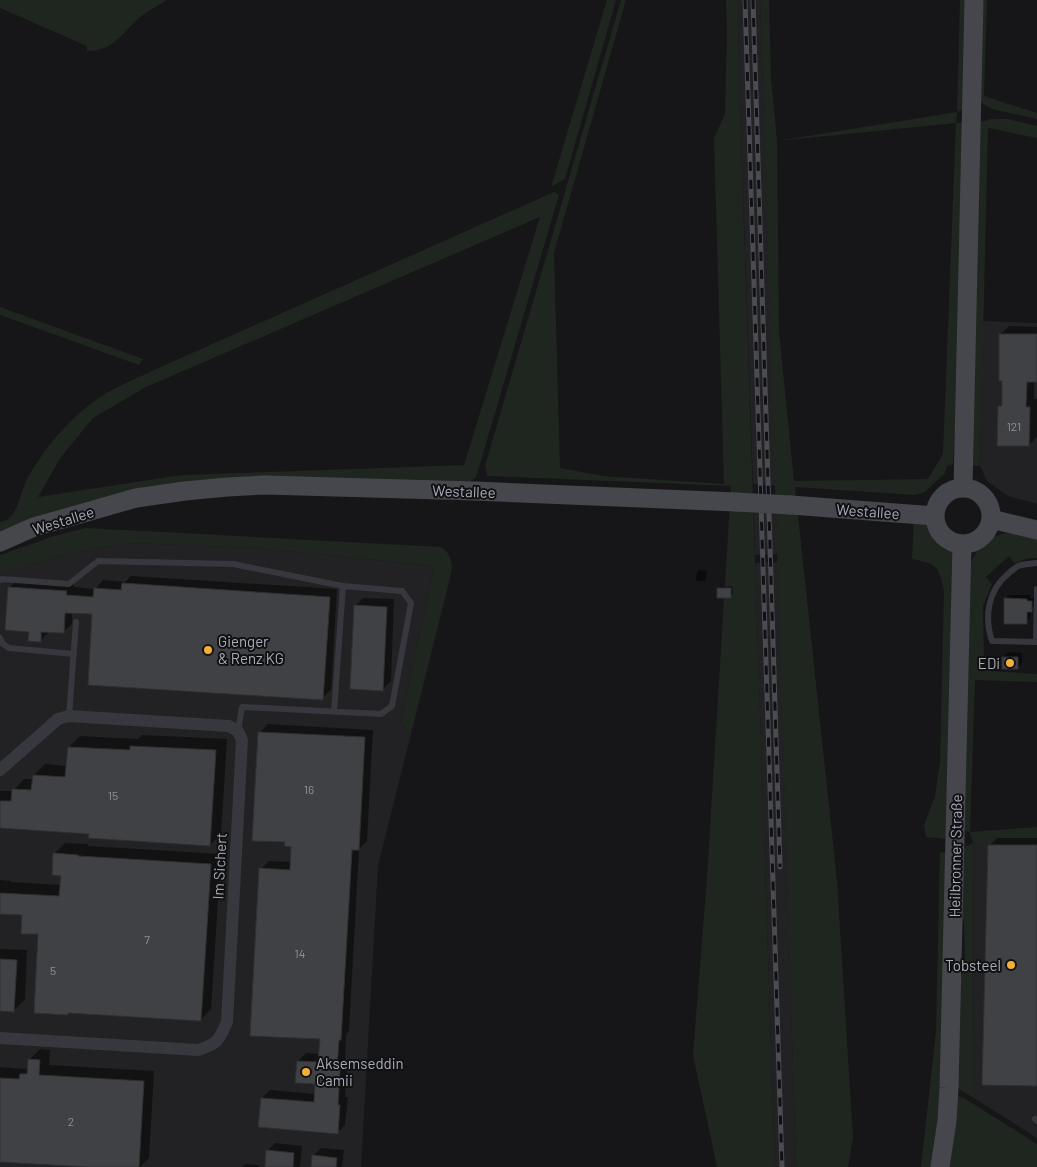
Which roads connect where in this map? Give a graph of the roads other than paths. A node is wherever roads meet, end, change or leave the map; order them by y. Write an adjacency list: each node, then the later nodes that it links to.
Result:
1 (974, 0): 2 (main road)
2 (964, 487): 3 (main road); 4 (main road)
3 (935, 516): 6 (main road, Westallee, bridge); 7 (main road)
4 (992, 519): 5 (main road); 7 (main road)
5 (1037, 530)
6 (0, 542)
7 (962, 544): 21 (main road, Heilbronner Straße)
8 (1037, 563): 14 (lane)
9 (0, 580): 10 (lane)
10 (343, 586): 16 (lane); 16 (lane)
11 (1037, 589): 14 (lane)
12 (76, 622): 15 (lane)
13 (0, 638): 15 (lane)
14 (1036, 642)
15 (74, 654): 17 (lane)
16 (334, 712): 18 (lane)
17 (69, 716): 18 (street); 19 (street)
18 (238, 731): 20 (street, Im Sichert)
19 (0, 770)
20 (0, 1038)
21 (940, 1167)

